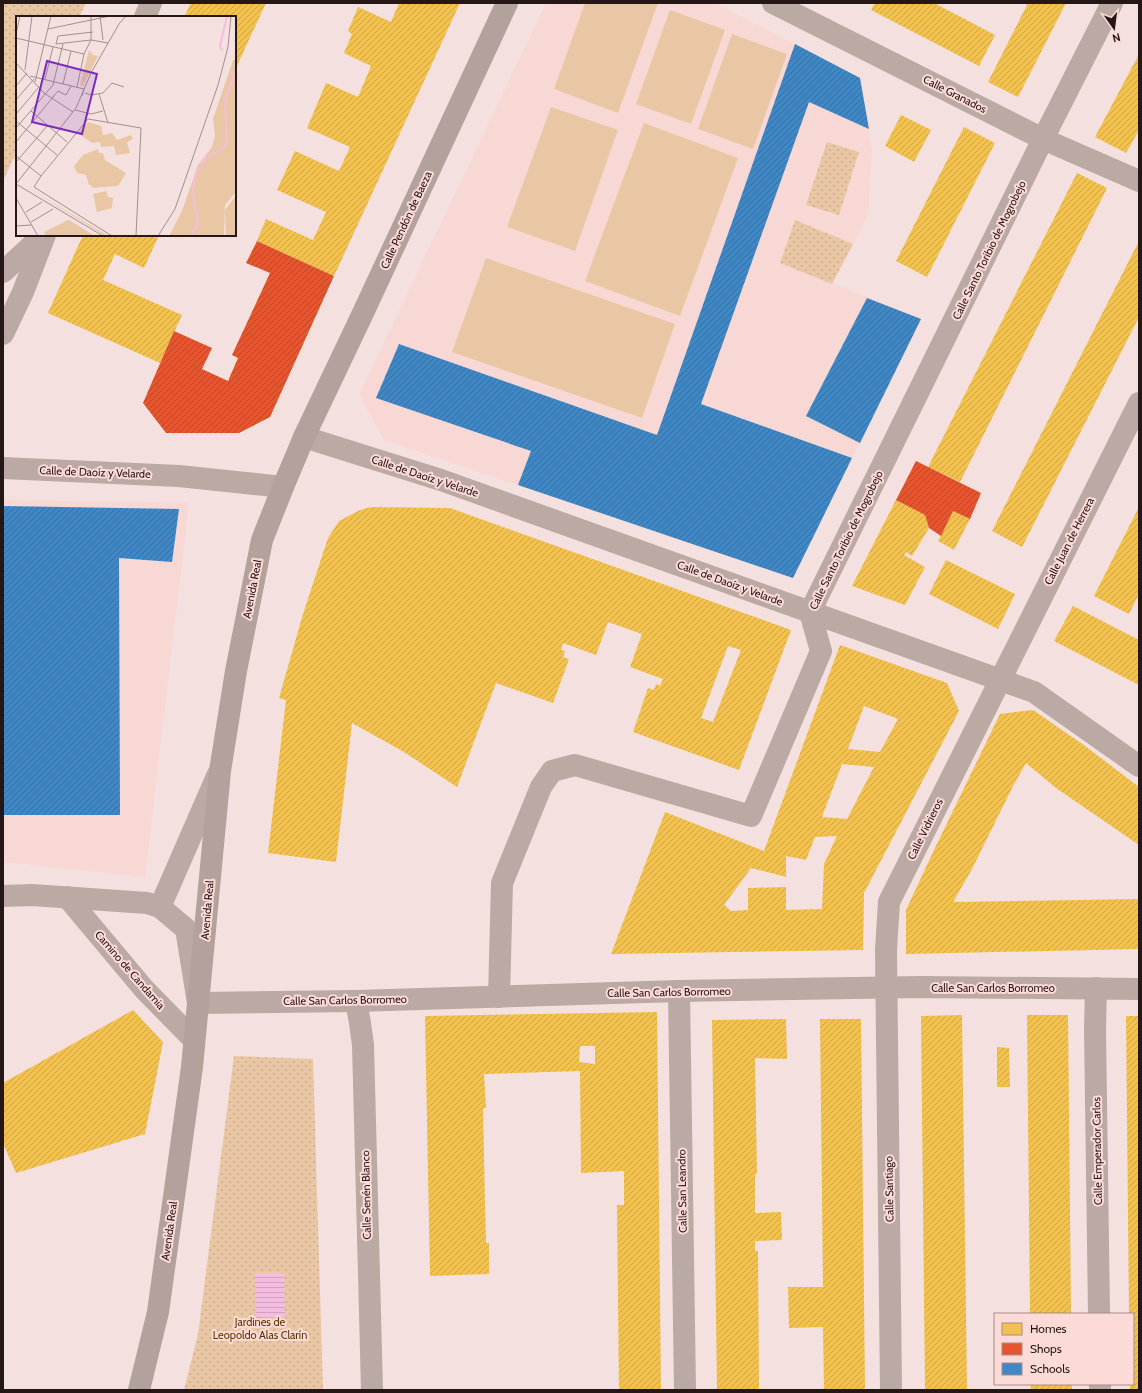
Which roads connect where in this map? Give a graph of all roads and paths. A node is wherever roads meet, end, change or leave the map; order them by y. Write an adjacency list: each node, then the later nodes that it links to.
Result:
1 (151, 3): 6 (street)
2 (507, 3): 14 (main road, Calle Pendón de Baeza)
3 (773, 3): 5 (street, Calle Granados)
4 (1112, 3): 7 (street, Calle Santo Toribio de Mogrobejo)
5 (797, 8): 7 (street, Calle Granados)
6 (145, 16)
7 (1043, 139): 8 (street, Calle Granados); 17 (street, Calle Santo Toribio de Mogrobejo)
8 (1139, 181)
9 (43, 236): 11 (street)
10 (44, 236): 12 (street)
11 (3, 272)
12 (3, 334)
13 (1139, 402): 18 (street, Calle Juan de Herrera)
14 (304, 437): 16 (main road, Avenida Real); 17 (street, Calle de Daoíz y Velarde)
15 (6, 467): 16 (street, Calle de Daoíz y Velarde)
16 (283, 487): 20 (main road, Avenida Real)
17 (810, 612): 18 (street, Calle de Daoíz y Velarde); 28 (street, Calle Santo Toribio de Mogrobejo)
18 (1000, 680): 19 (street, Calle de Daoíz y Velarde); 24 (street, Calle Vidrieros)
19 (1139, 766)
20 (220, 771): 23 (street); 30 (main road, Avenida Real)
21 (3, 896): 22 (street)
22 (67, 897): 23 (street); 31 (street, Camino de Candamia)
23 (160, 908): 30 (street)
24 (886, 988): 25 (street, Calle San Carlos Borromeo); 27 (street, Calle San Carlos Borromeo); 36 (street, Calle Santiago)
25 (1096, 988): 26 (street, Calle San Carlos Borromeo); 32 (street, Calle Emperador Carlos)
26 (1139, 988)
27 (679, 991): 28 (street, Calle San Carlos Borromeo); 35 (street, Calle San Leandro)
28 (499, 997): 29 (street, Calle San Carlos Borromeo)
29 (356, 1001): 30 (street, Calle San Carlos Borromeo); 34 (street, Calle Senén Blanco)
30 (198, 1003): 31 (main road, Avenida Real)
31 (194, 1040): 33 (main road, Avenida Real)
32 (1099, 1313)
33 (139, 1390)
34 (372, 1390)
35 (685, 1390)
36 (891, 1390)

